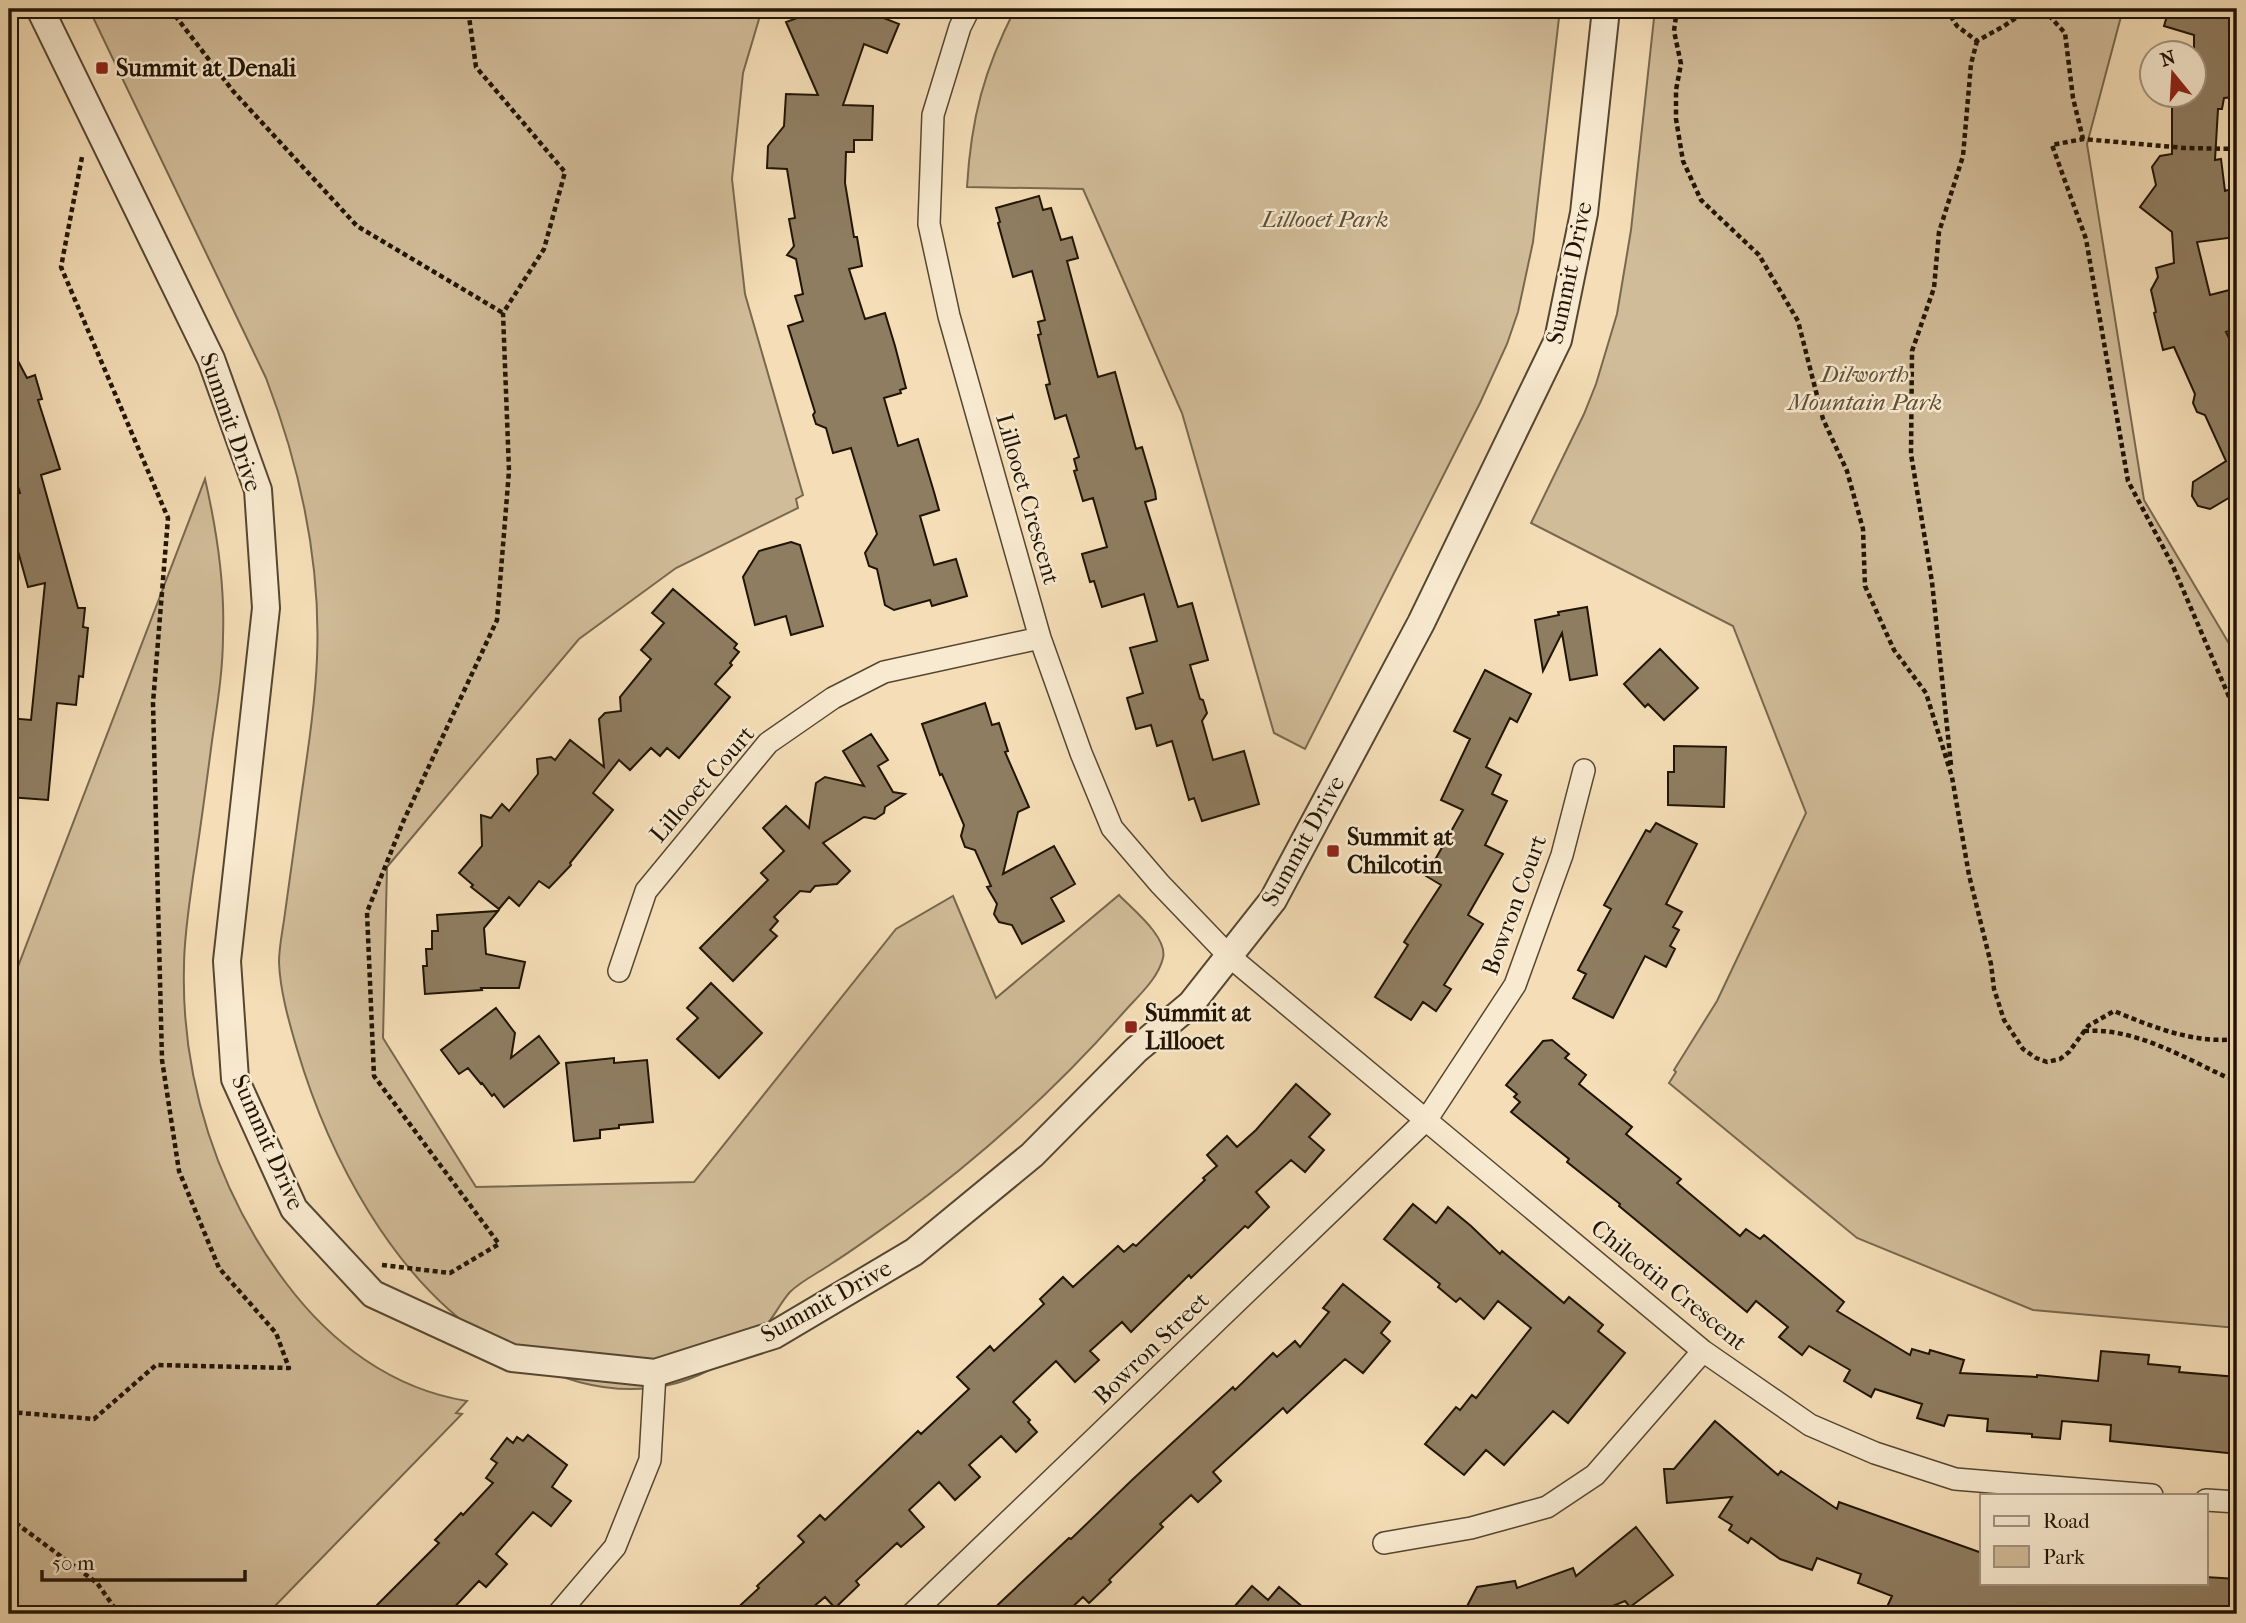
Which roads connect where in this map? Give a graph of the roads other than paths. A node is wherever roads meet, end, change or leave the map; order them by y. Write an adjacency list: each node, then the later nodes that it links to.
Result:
1 (40, 9): 10 (street, Summit Drive)
2 (969, 9): 4 (street, Lillooet Crescent)
3 (1606, 9): 6 (street, Summit Drive)
4 (1040, 638): 6 (street, Lillooet Crescent); 7 (street, Lillooet Court)
5 (1584, 770): 8 (street, Bowron Court)
6 (1229, 956): 8 (street, Chilcotin Crescent); 10 (street, Summit Drive)
7 (619, 971)
8 (1427, 1119): 9 (street, Chilcotin Crescent); 16 (street, Bowron Street)
9 (1703, 1351): 11 (street, Chilcotin Crescent); 14 (street)
10 (655, 1373): 15 (street)
11 (2139, 1494)
12 (2208, 1500): 13 (street)
13 (2237, 1502)
14 (1384, 1543)
15 (558, 1614)
16 (912, 1614)

